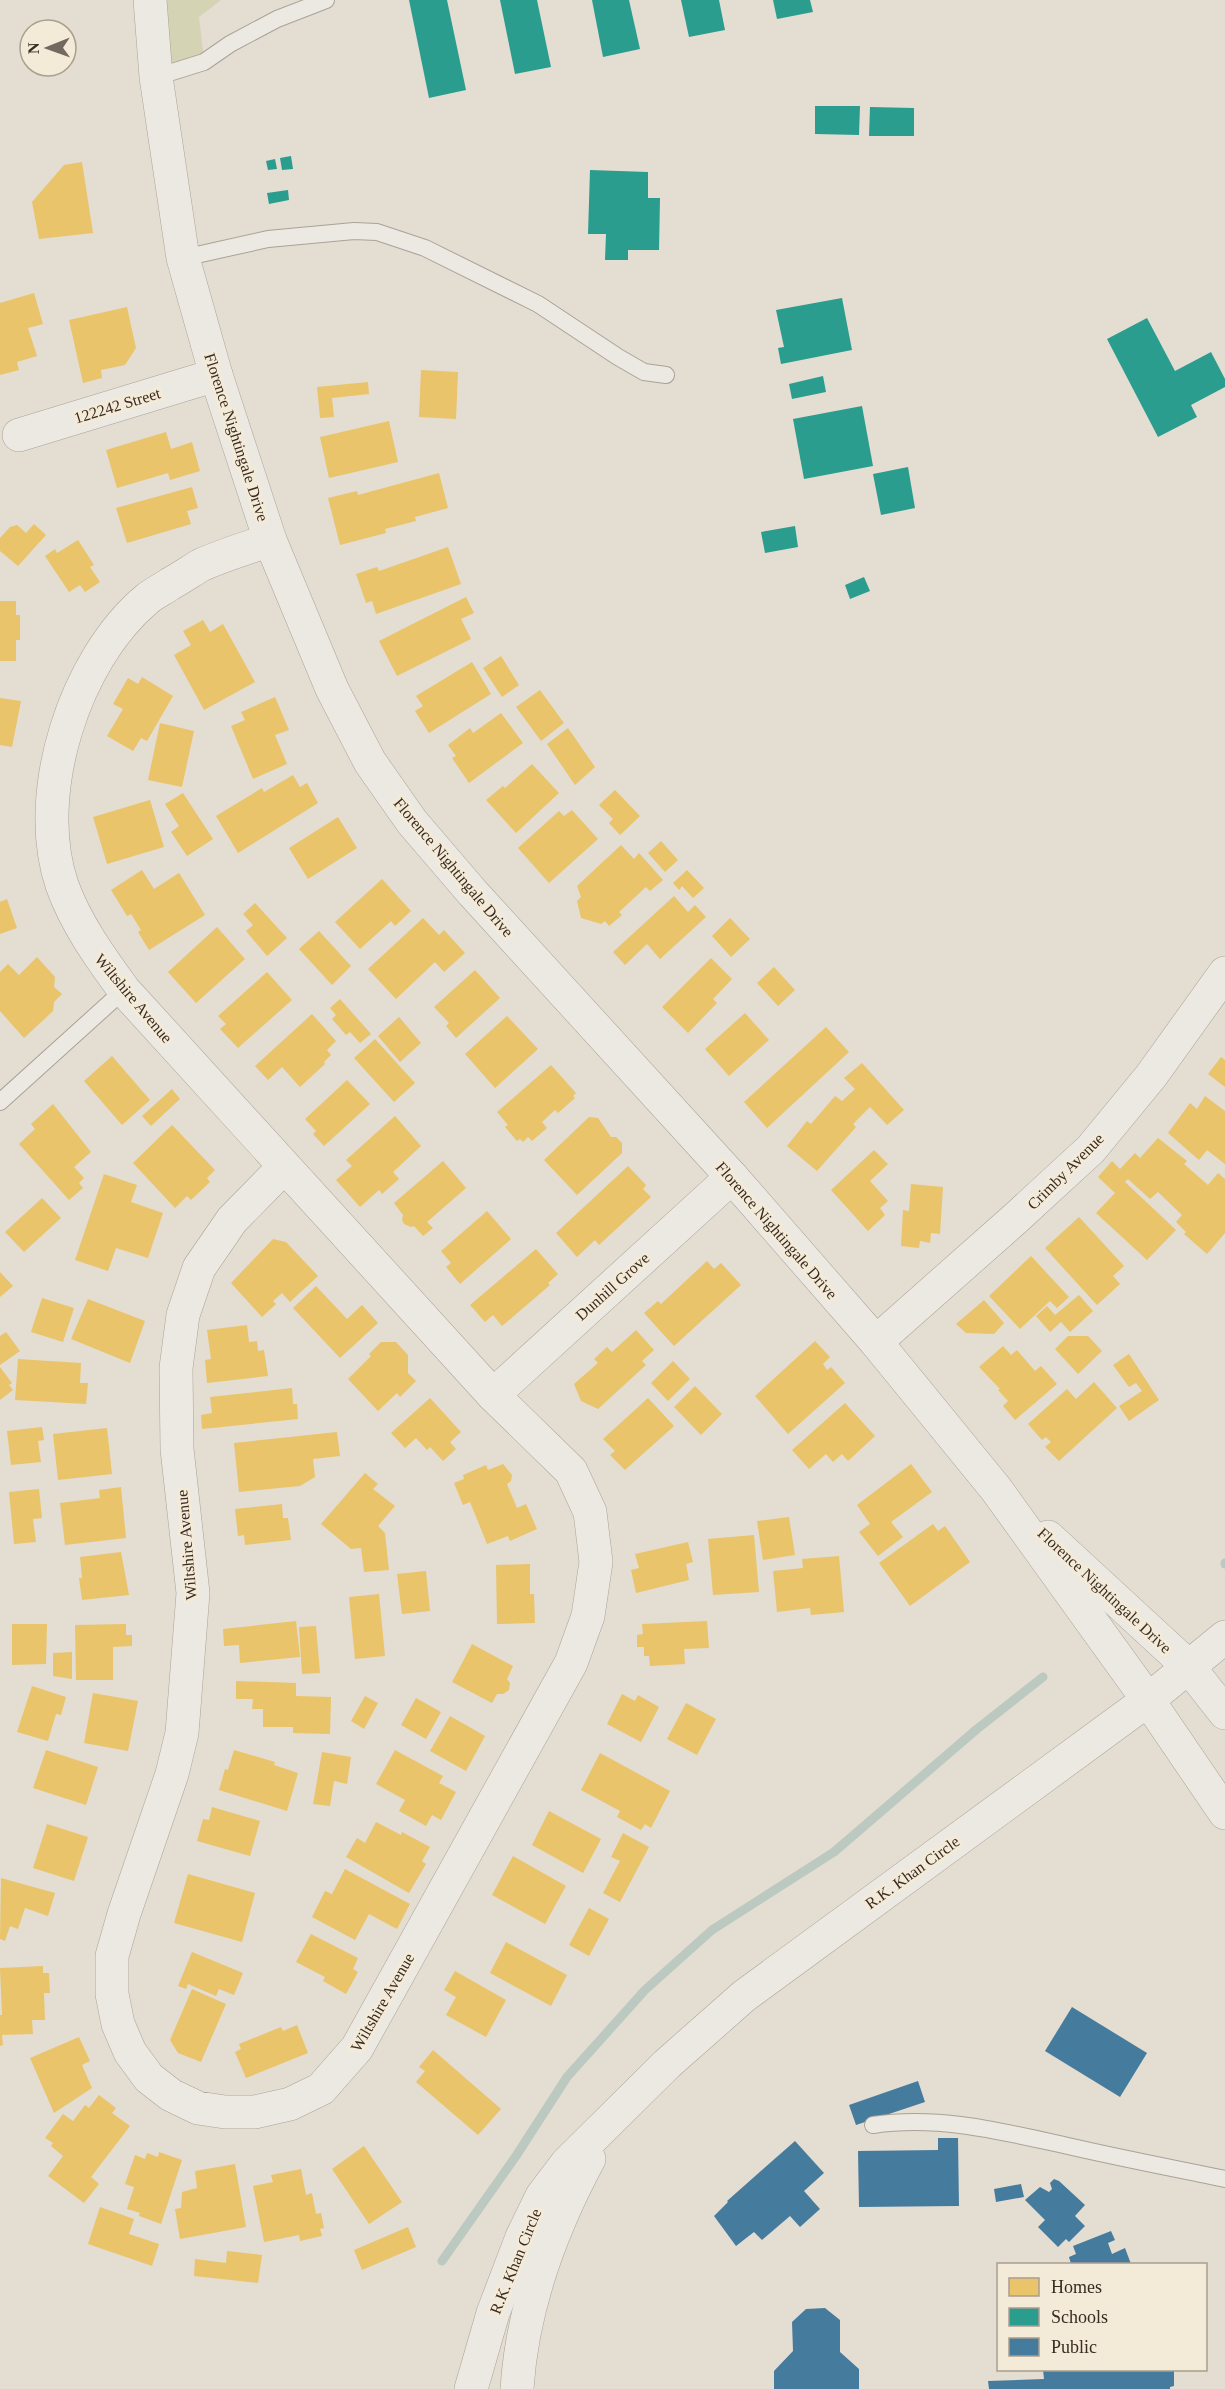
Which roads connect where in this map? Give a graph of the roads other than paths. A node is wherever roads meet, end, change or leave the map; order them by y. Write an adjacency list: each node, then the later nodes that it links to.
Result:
1 (150, 0): 3 (street, Florence Nightingale Drive)
2 (326, 0): 3 (lane)
3 (156, 77): 4 (street, Florence Nightingale Drive)
4 (183, 258): 5 (street, Florence Nightingale Drive); 6 (lane)
5 (216, 375): 7 (street, 122242 Street); 8 (street, Florence Nightingale Drive)
6 (666, 375)
7 (19, 435)
8 (270, 540): 10 (street, Wiltshire Avenue); 13 (street, Florence Nightingale Drive)
9 (1225, 973): 14 (street, Crimby Avenue)
10 (124, 990): 11 (lane); 12 (street, Wiltshire Avenue)
11 (0, 1102)
12 (284, 1167): 15 (street, Wiltshire Avenue); 15 (street, Wiltshire Avenue)
13 (732, 1177): 14 (street, Florence Nightingale Drive); 15 (street, Dunhill Grove)
14 (876, 1342): 16 (street, Florence Nightingale Drive)
15 (493, 1395)
16 (996, 1489): 18 (street, Florence Nightingale Drive); 19 (street, Florence Nightingale Drive)
17 (1225, 1636): 18 (street, R.K. Khan Circle)
18 (1188, 1666): 19 (street, R.K. Khan Circle); 20 (street, Florence Nightingale Drive)
19 (1148, 1700): 21 (street, Florence Nightingale Drive); 22 (street, R.K. Khan Circle)
20 (1225, 1713)
21 (1225, 1813)
22 (610, 2121): 25 (street, R.K. Khan Circle); 26 (street, R.K. Khan Circle)
23 (873, 2125): 24 (lane)
24 (1225, 2179)
25 (471, 2389)
26 (517, 2389)

